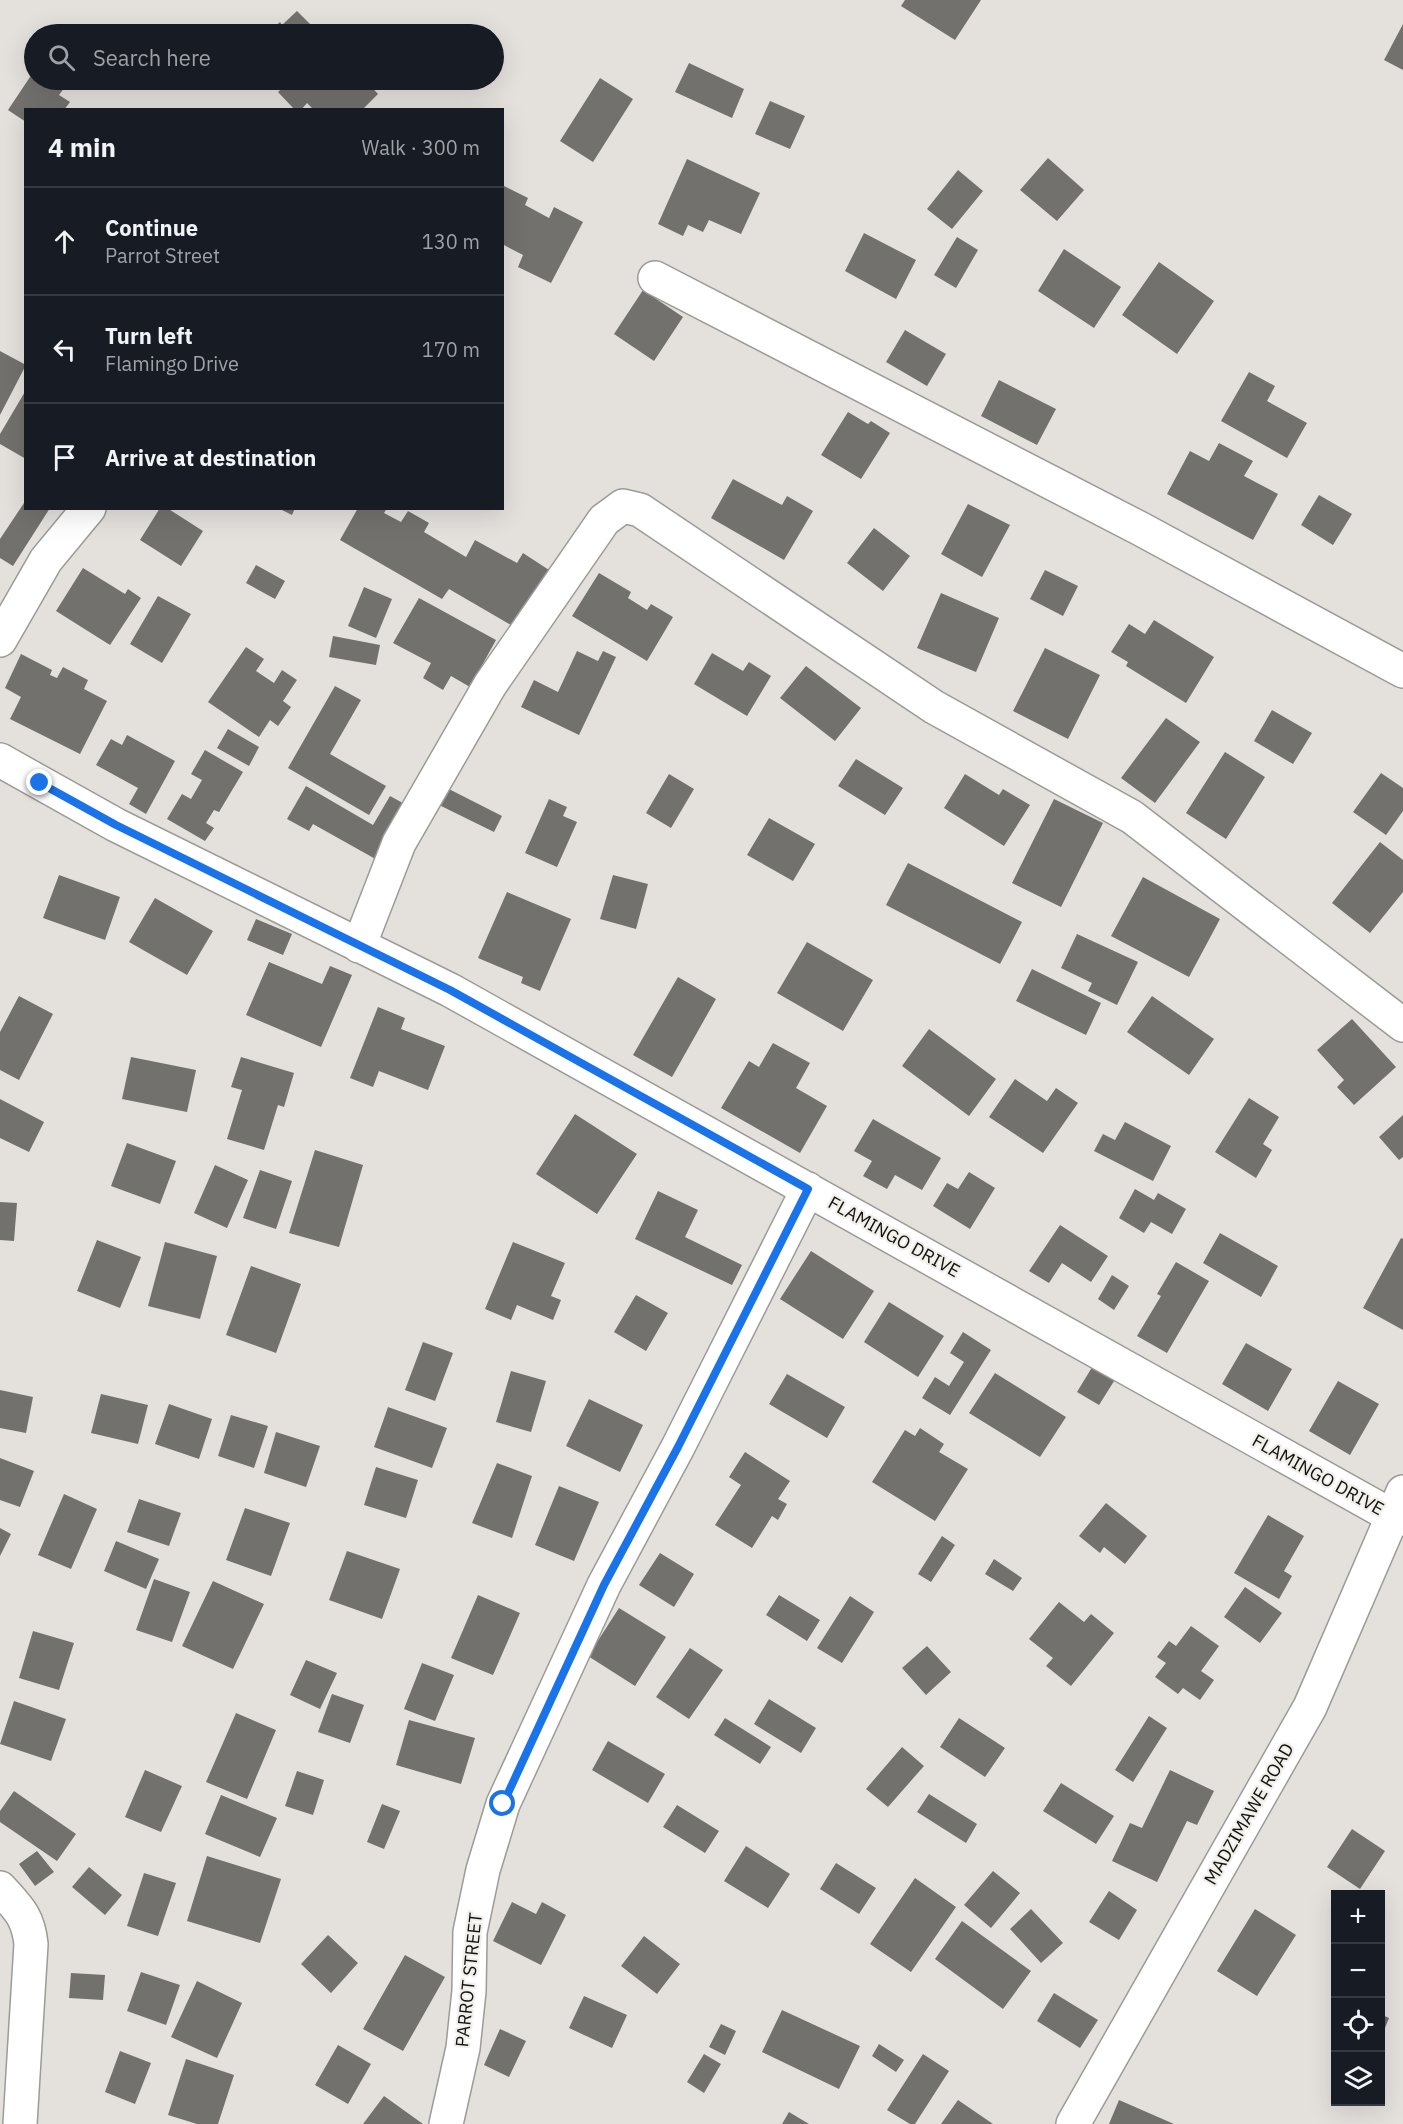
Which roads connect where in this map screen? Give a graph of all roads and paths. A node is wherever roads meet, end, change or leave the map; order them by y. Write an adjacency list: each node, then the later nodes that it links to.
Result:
1 (655, 278): 4 (street)
2 (87, 510): 3 (street)
3 (0, 640)
4 (1403, 671)
5 (0, 760): 6 (street, FLAMINGO DRIVE)
6 (359, 946): 7 (street); 8 (street, FLAMINGO DRIVE)
7 (1403, 1025)
8 (808, 1189): 9 (street, FLAMINGO DRIVE); 12 (street, PARROT STREET)
9 (1399, 1509): 13 (street, MADZIMAWE ROAD)
10 (0, 1887): 11 (street)
11 (20, 2124)
12 (446, 2124)
13 (1073, 2124)

